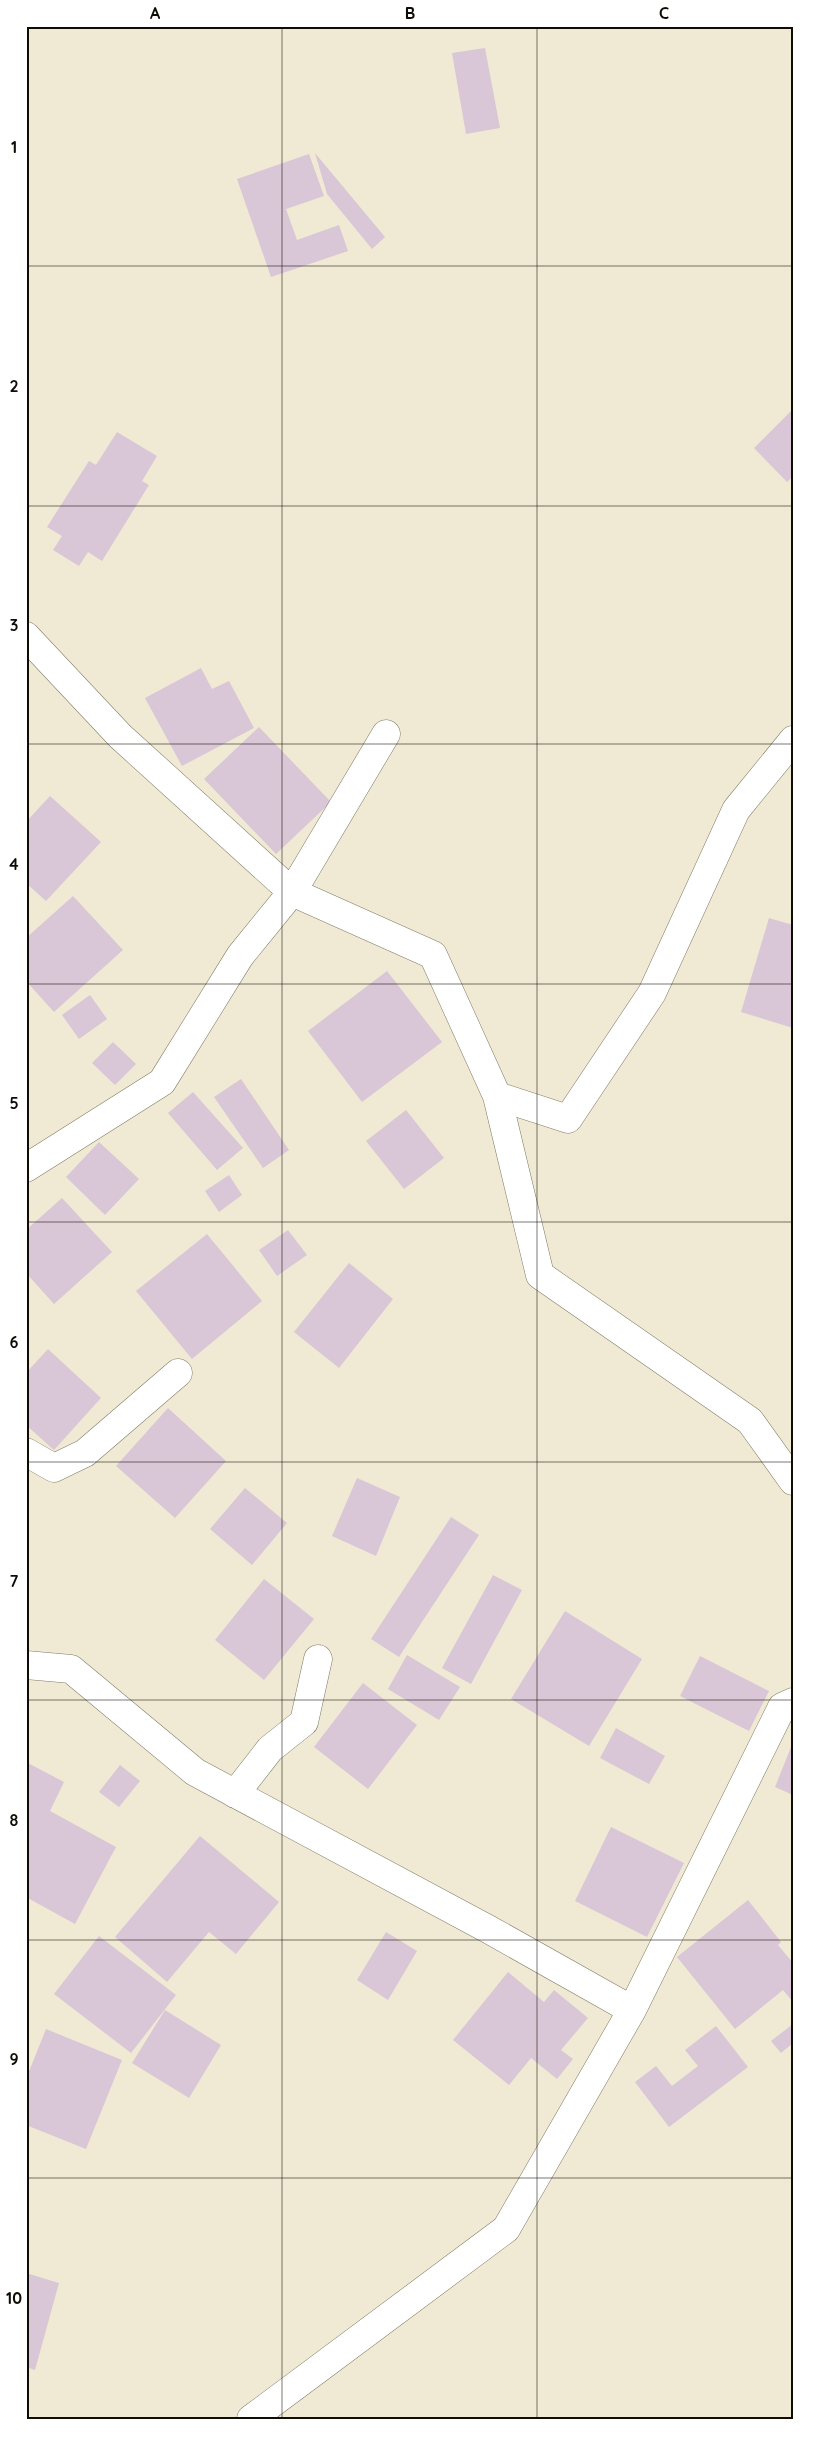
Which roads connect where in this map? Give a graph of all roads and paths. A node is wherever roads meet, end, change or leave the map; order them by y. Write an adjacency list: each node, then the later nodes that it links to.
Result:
1 (26, 636): 4 (street)
2 (386, 734): 4 (street)
3 (793, 740): 5 (street)
4 (292, 892): 5 (street); 6 (street)
5 (497, 1096): 9 (street)
6 (26, 1168)
7 (178, 1372): 8 (street)
8 (26, 1452)
9 (793, 1481)
10 (318, 1659): 13 (street)
11 (26, 1665): 13 (street)
12 (793, 1702): 14 (street)
13 (235, 1794): 14 (street)
14 (632, 2010): 15 (street)
15 (251, 2419)

